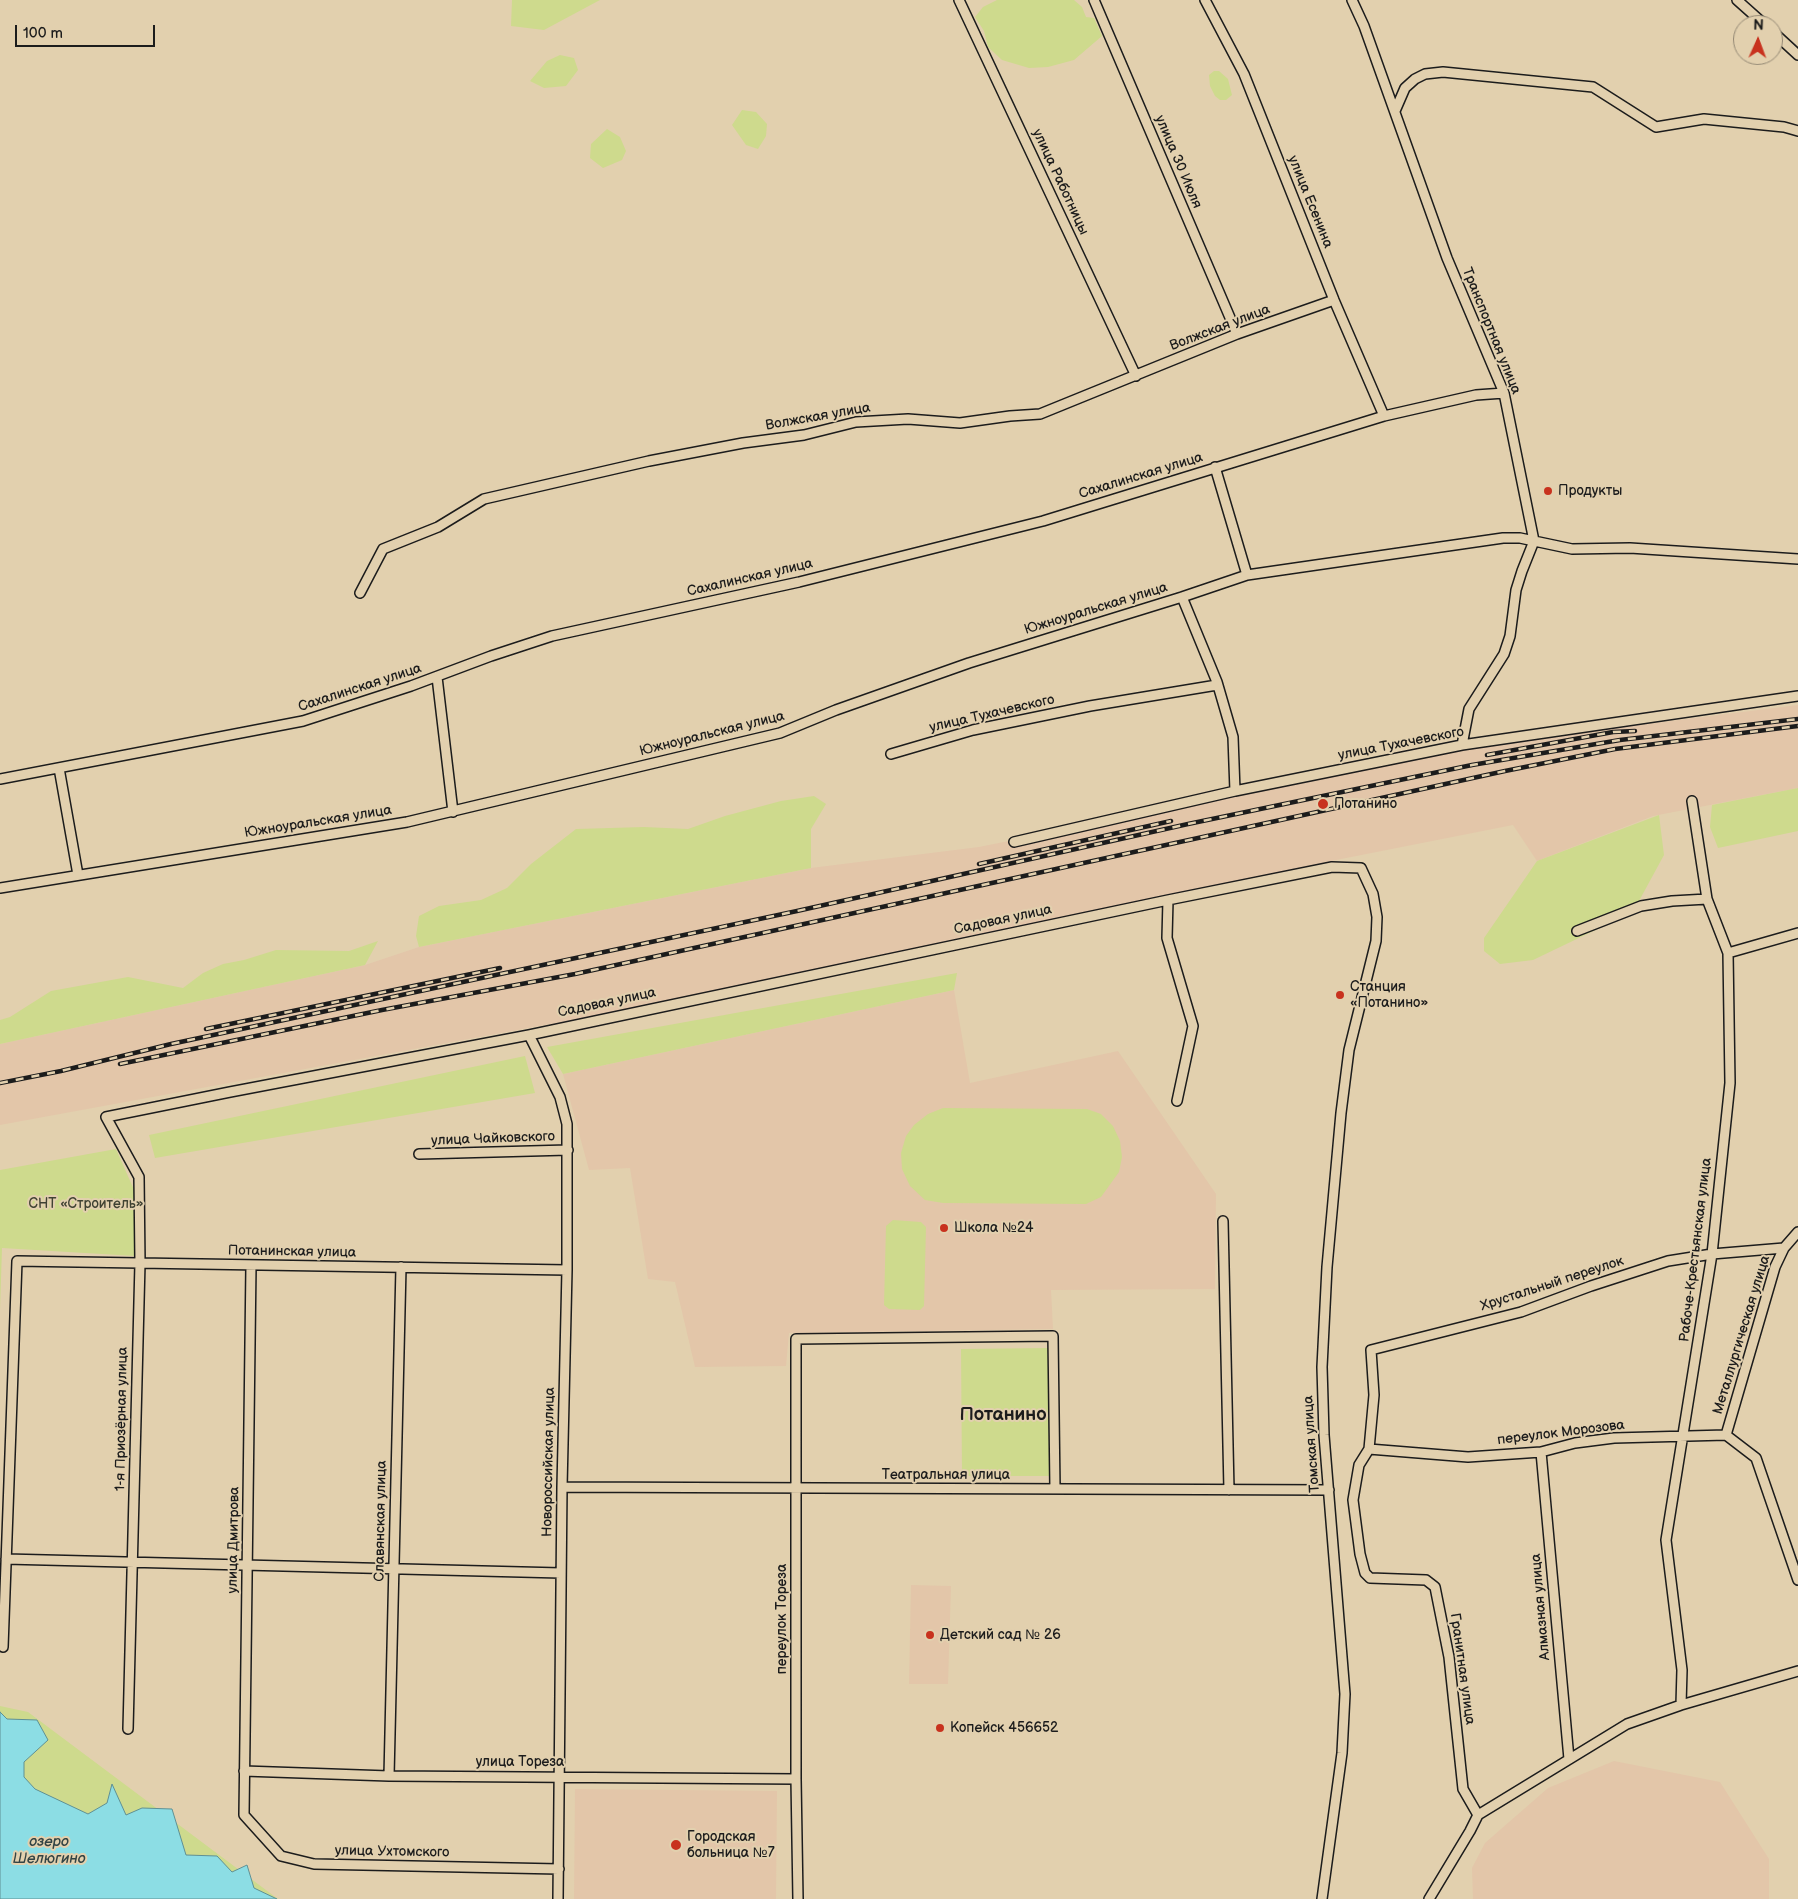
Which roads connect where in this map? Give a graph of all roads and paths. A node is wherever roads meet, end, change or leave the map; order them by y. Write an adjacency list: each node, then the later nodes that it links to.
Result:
1 (959, 0): 13 (street, улица Работницы)
2 (1094, 0): 12 (street, улица 30 Июля)
3 (1206, 0): 11 (street, улица Есенина)
4 (1352, 0): 9 (street, Транспортная улица)
5 (1737, 0): 6 (street)
6 (1754, 15)
7 (1783, 41): 8 (street)
8 (1798, 55)
9 (1395, 111): 10 (street); 14 (street, Транспортная улица)
10 (1798, 131)
11 (1334, 300): 12 (street, Волжская улица); 15 (street, улица Есенина)
12 (1237, 334): 13 (street, Волжская улица)
13 (1136, 376): 20 (street, Волжская улица)
14 (1504, 393): 15 (street, Сахалинская улица); 17 (street, Транспортная улица)
15 (1384, 416): 16 (street, Сахалинская улица)
16 (1215, 467): 19 (street); 22 (street, Сахалинская улица)
17 (1534, 541): 18 (street); 19 (street, Южноуральская улица); 25 (street)
18 (1798, 559)
19 (1247, 575): 21 (street, Южноуральская улица)
20 (360, 593)
21 (1182, 597): 23 (street); 31 (street, Южноуральская улица)
22 (437, 677): 27 (street, Сахалинская улица); 31 (street)
23 (1218, 686): 26 (street, улица Тухачевского); 29 (street)
24 (1798, 696): 25 (street, улица Тухачевского)
25 (1462, 745): 29 (street, улица Тухачевского)
26 (891, 754)
27 (59, 768): 28 (street, Сахалинская улица); 33 (street)
28 (0, 779)
29 (1235, 791): 32 (street, улица Тухачевского)
30 (1692, 801): 35 (street, Рабоче-Крестьянская улица)
31 (453, 812): 33 (street, Южноуральская улица)
32 (1014, 842)
33 (78, 875): 34 (street, Южноуральская улица)
34 (0, 888)
35 (1707, 899): 37 (street); 39 (street, Рабоче-Крестьянская улица)
36 (1168, 900): 40 (street, Садовая улица); 41 (street, Садовая улица); 42 (street)
37 (1577, 930)
38 (1798, 933): 39 (street)
39 (1728, 953): 49 (street, Рабоче-Крестьянская улица)
40 (1364, 989): 63 (street, Томская улица)
41 (529, 1035): 43 (street, Садовая улица); 44 (street, Новороссийская улица)
42 (1176, 1101)
43 (106, 1117): 50 (street, 1-я Приозёрная улица)
44 (568, 1150): 45 (street, улица Чайковского); 53 (street, Новороссийская улица)
45 (419, 1154)
46 (1223, 1221): 62 (street)
47 (1798, 1232): 48 (street, Металлургическая улица)
48 (1784, 1248): 49 (street, Хрустальный переулок); 55 (street, Металлургическая улица)
49 (1712, 1254): 54 (street, Хрустальный переулок); 56 (street, Рабоче-Крестьянская улица)
50 (140, 1263): 51 (street, Потанинская улица); 64 (street, Потанинская улица); 65 (street, 1-я Приозёрная улица)
51 (251, 1265): 52 (street, Потанинская улица); 66 (street, улица Дмитрова)
52 (401, 1267): 53 (street, Потанинская улица); 67 (street, Славянская улица)
53 (567, 1270): 59 (street, Новороссийская улица)
54 (1371, 1350): 57 (street, Гранитная улица)
55 (1726, 1435): 56 (street, переулок Морозова); 69 (street, Металлургическая улица)
56 (1683, 1437): 58 (street, переулок Морозова); 72 (street, Рабоче-Крестьянская улица)
57 (1369, 1449): 58 (street, переулок Морозова); 80 (street, Гранитная улица)
58 (1541, 1452): 74 (street, Алмазная улица)
59 (562, 1487): 60 (street, Театральная улица); 68 (street, Новороссийская улица)
60 (796, 1488): 61 (street, Театральная улица); 61 (street, переулок Тореза); 78 (street, переулок Тореза)
61 (1055, 1489): 62 (street, Театральная улица)
62 (1229, 1490): 63 (street, Театральная улица)
63 (1329, 1490): 84 (street, Томская улица)
64 (6, 1559): 65 (street); 70 (street)
65 (133, 1562): 66 (street); 73 (street, 1-я Приозёрная улица)
66 (247, 1565): 67 (street); 75 (street, улица Дмитрова)
67 (394, 1569): 68 (street); 76 (street, Славянская улица)
68 (562, 1573): 77 (street, Новороссийская улица)
69 (1798, 1580)
70 (3, 1647)
71 (1798, 1672): 72 (street)
72 (1681, 1705): 74 (street)
73 (128, 1729)
74 (1569, 1759): 80 (street)
75 (244, 1771): 76 (street, улица Тореза); 79 (street, улица Дмитрова)
76 (389, 1776): 77 (street, улица Тореза)
77 (560, 1776): 78 (street, улица Тореза); 81 (street, Новороссийская улица)
78 (796, 1779): 83 (street, переулок Тореза)
79 (244, 1815): 81 (street, улица Ухтомского)
80 (1478, 1815): 85 (street)
81 (559, 1869): 82 (street, Новороссийская улица)
82 (558, 1899)
83 (798, 1899)
84 (1322, 1899)
85 (1429, 1899)

